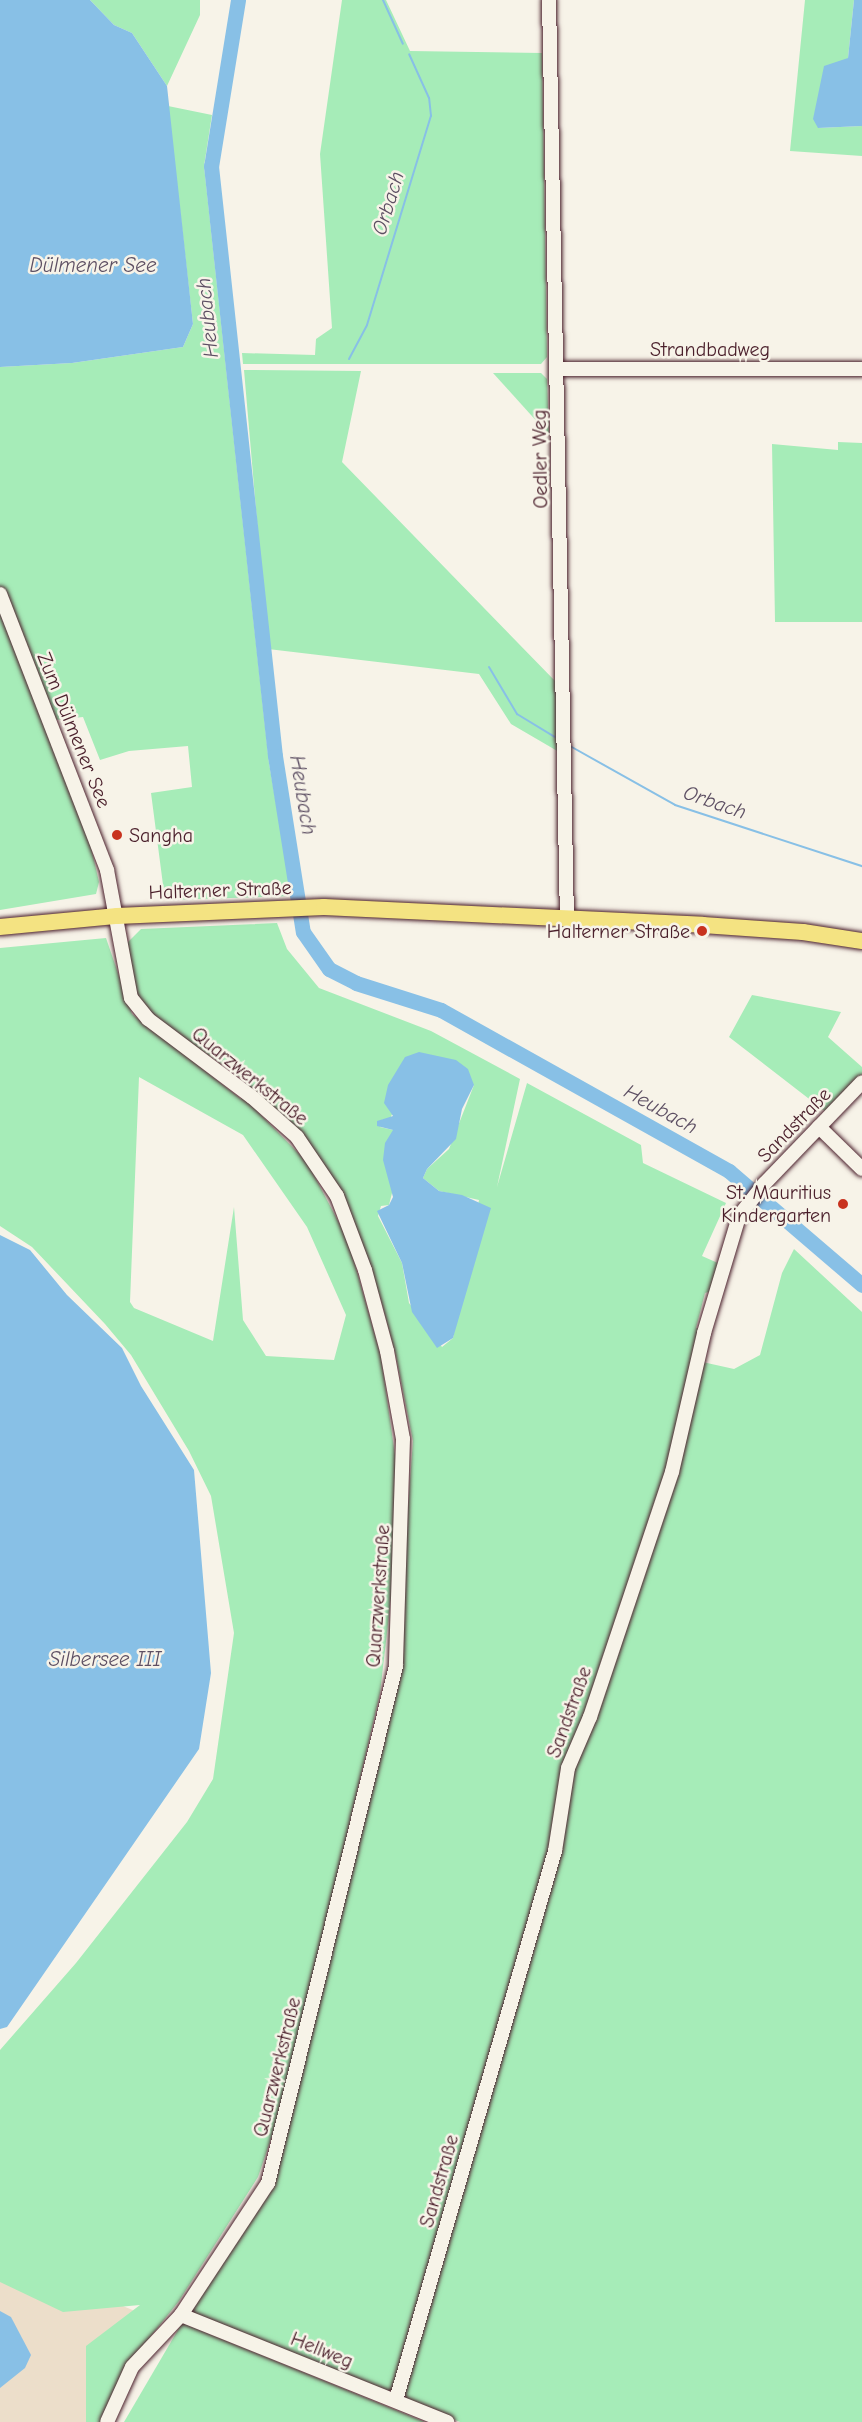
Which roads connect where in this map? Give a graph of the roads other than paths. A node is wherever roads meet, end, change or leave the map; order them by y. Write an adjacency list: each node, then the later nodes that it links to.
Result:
1 (549, 0): 2 (street, Oedler Weg)
2 (557, 369): 3 (street, Strandbadweg); 6 (street, Oedler Weg)
3 (862, 369)
4 (0, 594): 5 (street, Zum Dülmener See)
5 (117, 915): 6 (main road, Halterner Straße); 7 (main road, Halterner Straße); 12 (street, Quarzwerkstraße)
6 (567, 917): 8 (main road, Halterner Straße)
7 (0, 927)
8 (862, 941)
9 (862, 1082): 10 (street, Sandstraße)
10 (819, 1127): 11 (street); 13 (street, Sandstraße)
11 (862, 1169)
12 (182, 2315): 13 (street, Hellweg); 14 (street, Quarzwerkstraße)
13 (396, 2400): 15 (street, Hellweg)
14 (107, 2422)
15 (447, 2422)

